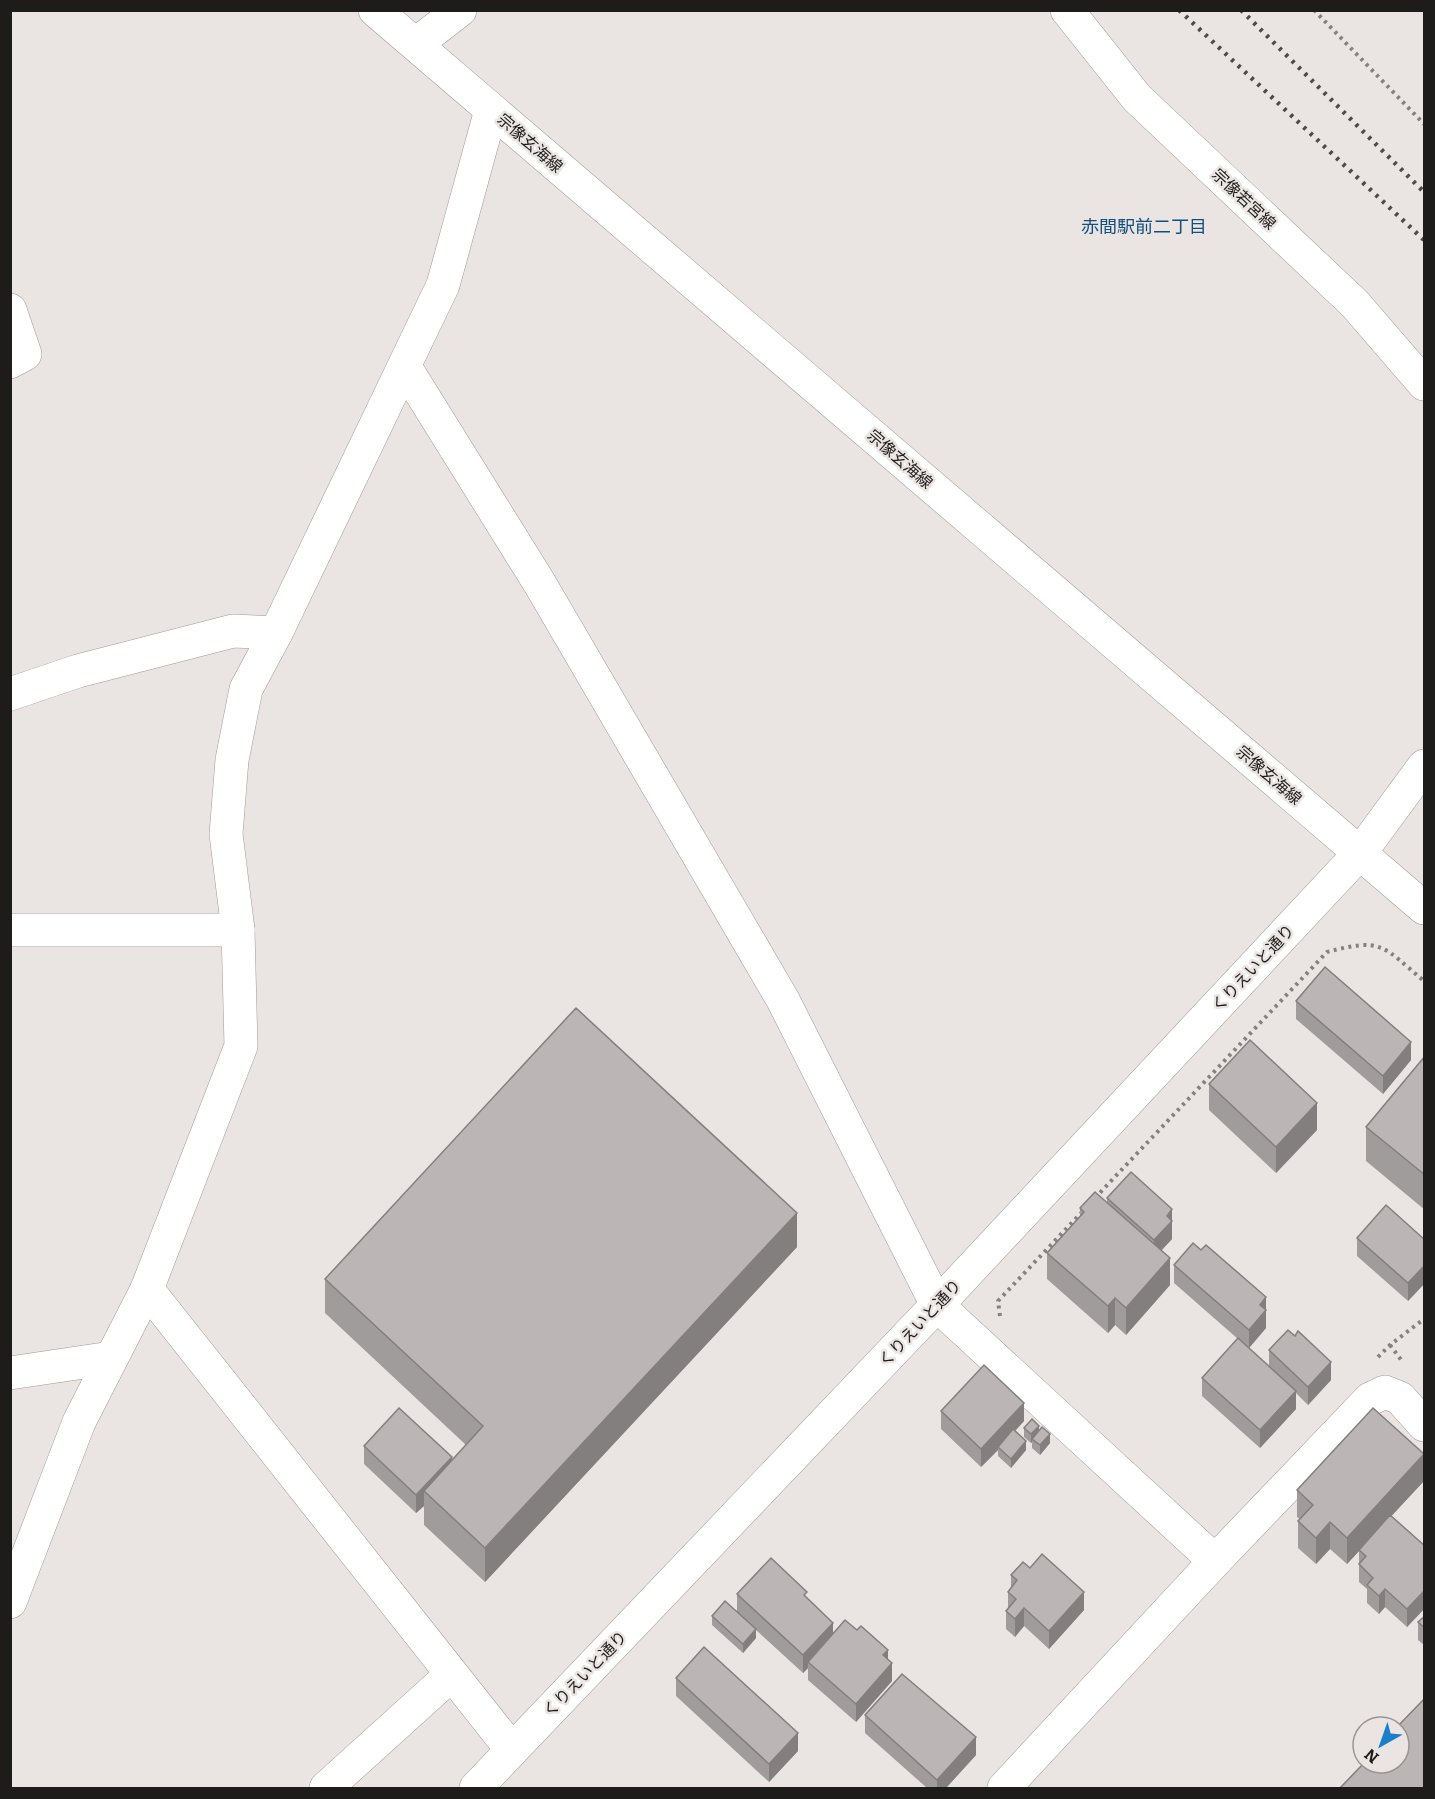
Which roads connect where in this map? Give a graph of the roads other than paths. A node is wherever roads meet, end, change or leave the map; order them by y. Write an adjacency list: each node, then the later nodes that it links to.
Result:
1 (375, 10): 4 (street, 宗像玄海線)
2 (459, 10): 4 (street)
3 (1067, 10): 9 (street, 宗像若宮線)
4 (416, 44): 5 (street, 宗像玄海線)
5 (491, 110): 8 (street); 13 (street, 宗像玄海線)
6 (10, 310): 7 (street)
7 (10, 362)
8 (405, 367): 10 (street); 18 (street)
9 (1425, 384)
10 (276, 633): 11 (street); 16 (street)
11 (10, 694)
12 (1425, 766): 13 (street)
13 (1360, 854): 14 (street, 宗像玄海線); 18 (street, くりえいと通り)
14 (1425, 908)
15 (10, 930): 16 (street)
16 (238, 930): 17 (street)
17 (147, 1289): 19 (street); 24 (street)
18 (937, 1305): 22 (street); 25 (street, くりえいと通り)
19 (111, 1358): 20 (street); 23 (street)
20 (10, 1373)
21 (1425, 1425): 22 (street)
22 (1215, 1561): 28 (street)
23 (10, 1602)
24 (451, 1675): 25 (street); 26 (street)
25 (512, 1750): 27 (street, くりえいと通り)
26 (326, 1788)
27 (476, 1788)
28 (1004, 1788)

